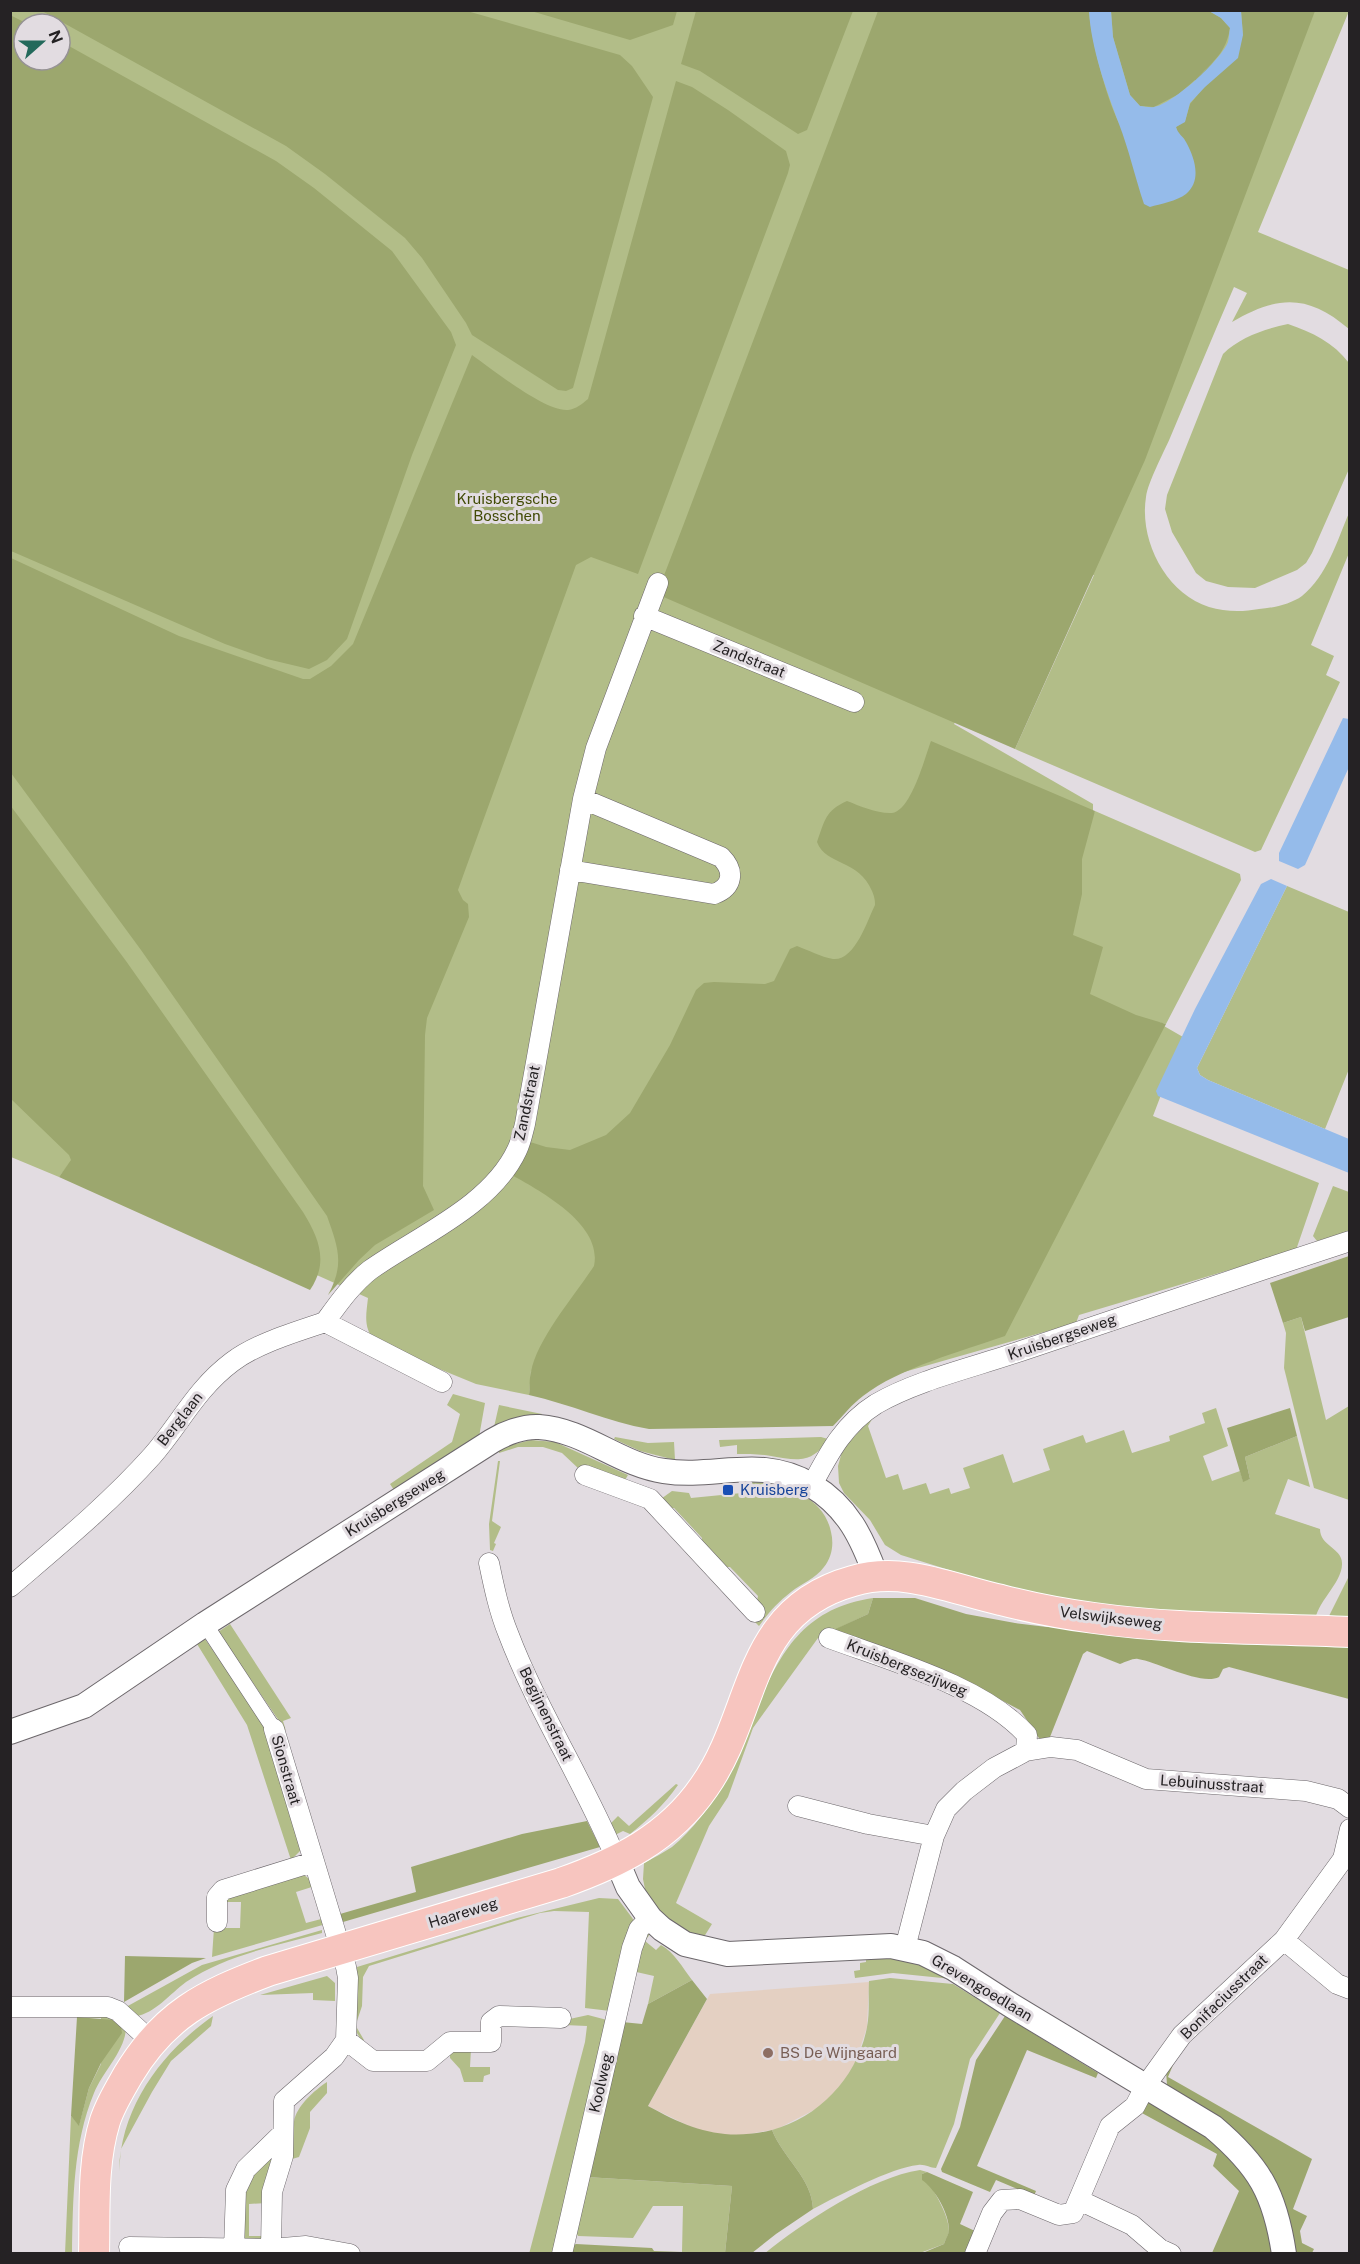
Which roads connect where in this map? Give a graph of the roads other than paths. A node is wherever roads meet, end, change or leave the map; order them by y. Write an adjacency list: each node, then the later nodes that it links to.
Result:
1 (658, 583): 2 (street, Zandstraat)
2 (644, 616): 3 (street, Zandstraat); 4 (street, Zandstraat)
3 (854, 702)
4 (583, 799): 5 (street, Zandstraat); 5 (street)
5 (570, 870): 7 (street, Zandstraat)
6 (1350, 1241): 11 (street, Kruisbergseweg)
7 (325, 1322): 8 (street); 15 (street, Berglaan)
8 (442, 1382)
9 (641, 1465): 11 (street, Kruisbergseweg); 12 (street); 17 (street, Kruisbergseweg)
10 (585, 1475): 12 (street)
11 (812, 1485): 14 (street, Kruisbergseweg)
12 (632, 1492): 16 (street)
13 (489, 1563): 27 (street, Begijnenstraat)
14 (876, 1576): 18 (main road, Velswijkseweg); 27 (main road, Haareweg)
15 (10, 1587)
16 (755, 1612)
17 (205, 1624): 20 (street, Sionstraat); 21 (street, Kruisbergseweg)
18 (1350, 1632)
19 (829, 1638): 22 (street, Kruisbergsezijweg)
20 (274, 1729): 28 (street, Sionstraat)
21 (10, 1732)
22 (1026, 1751): 24 (street, Lebuinusstraat); 26 (street, Lebuinusstraat)
23 (798, 1806): 26 (street)
24 (1350, 1808)
25 (1350, 1829): 31 (street, Bonifaciusstraat)
26 (934, 1836): 32 (street, Lebuinusstraat)
27 (617, 1861): 29 (street, Grevengoedlaan); 33 (main road, Haareweg)
28 (313, 1862): 30 (street); 33 (street, Sionstraat)
29 (650, 1918): 32 (street, Grevengoedlaan); 47 (street, Koolweg)
30 (217, 1922)
31 (1284, 1940): 34 (street); 39 (street, Bonifaciusstraat)
32 (905, 1948): 39 (street, Grevengoedlaan)
33 (341, 1950): 37 (street, Sionstraat); 38 (main road, Haareweg)
34 (1350, 1989)
35 (10, 2007): 38 (street)
36 (561, 2018): 37 (street)
37 (346, 2040): 40 (street)
38 (151, 2041): 45 (main road, Haareweg)
39 (1146, 2085): 41 (street, Bonifaciusstraat); 50 (street, Grevengoedlaan)
40 (283, 2133): 43 (street); 44 (street)
41 (1079, 2200): 48 (street); 49 (street)
42 (129, 2247): 43 (street)
43 (234, 2248): 44 (street)
44 (271, 2249): 46 (street)
45 (94, 2253)
46 (350, 2253)
47 (562, 2253)
48 (975, 2253)
49 (1171, 2253)
50 (1284, 2253)

